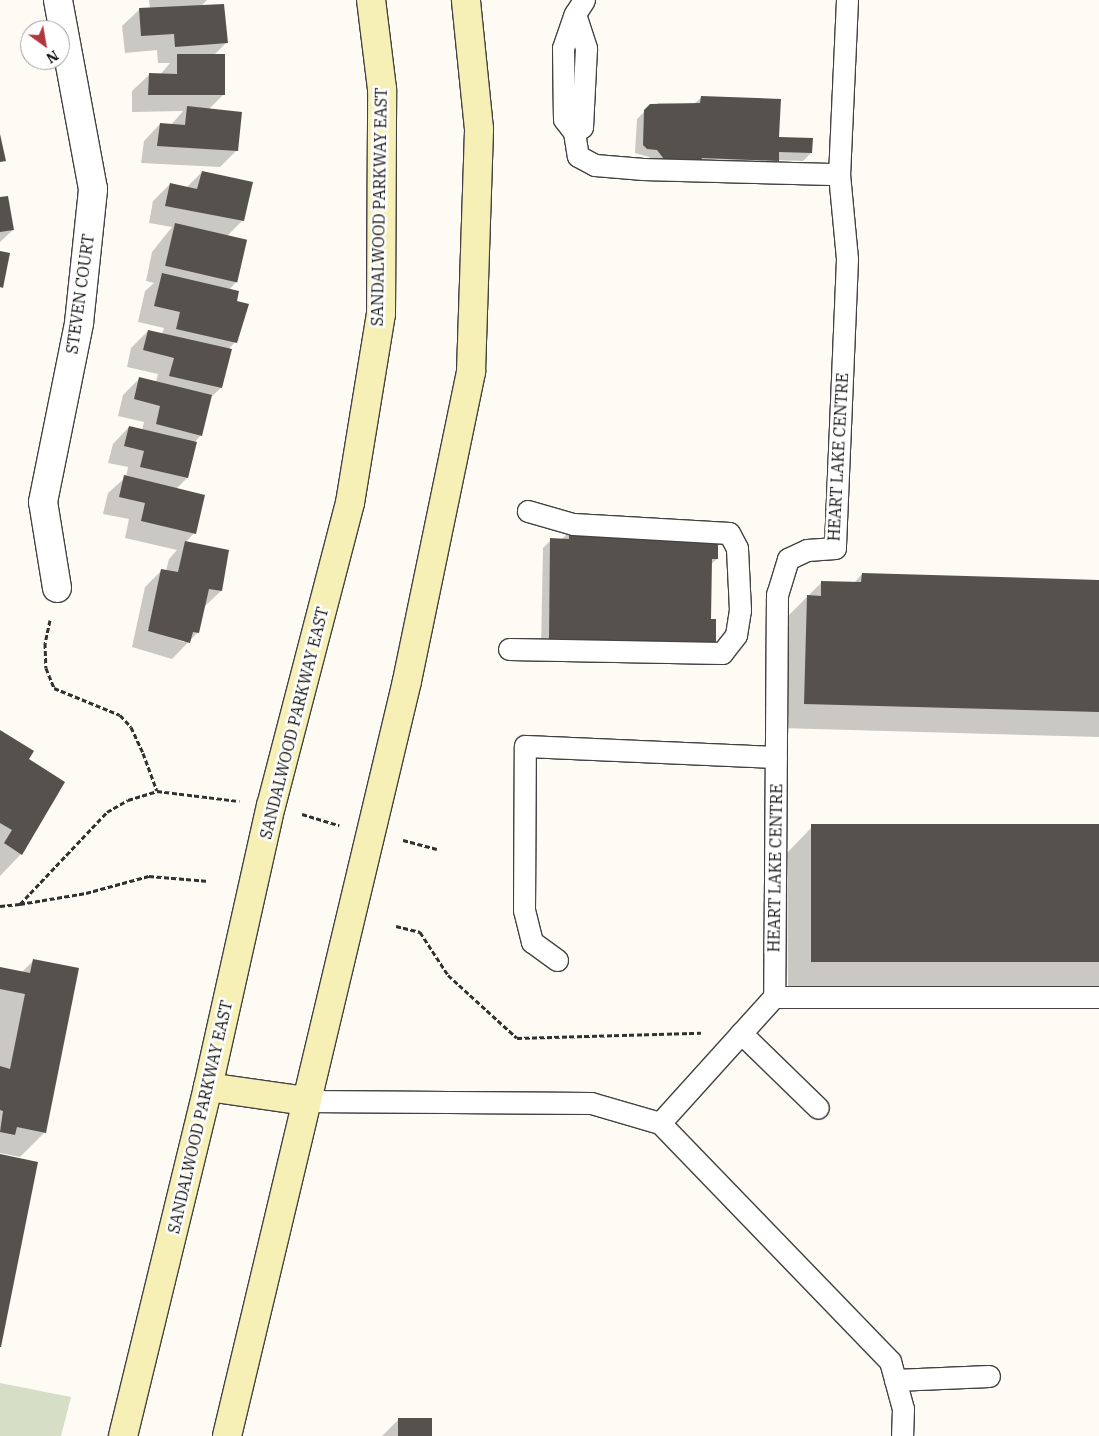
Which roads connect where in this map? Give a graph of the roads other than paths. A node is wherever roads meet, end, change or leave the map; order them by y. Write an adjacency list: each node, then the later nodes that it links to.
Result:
1 (58, 0): 8 (street, STEVEN COURT)
2 (371, 0): 15 (main road, SANDALWOOD PARKWAY EAST)
3 (466, 0): 16 (main road)
4 (847, 0): 6 (lane, HEART LAKE CENTRE)
5 (580, 7): 6 (lane)
6 (839, 174): 10 (lane, HEART LAKE CENTRE)
7 (528, 511): 9 (lane)
8 (57, 588)
9 (509, 649)
10 (776, 757): 11 (lane); 12 (lane, HEART LAKE CENTRE)
11 (557, 960)
12 (774, 997): 13 (lane); 14 (lane)
13 (1099, 997)
14 (742, 1033): 17 (lane); 18 (lane)
15 (208, 1087): 16 (main road); 21 (main road, SANDALWOOD PARKWAY EAST)
16 (305, 1101): 18 (lane); 22 (main road)
17 (818, 1108)
18 (660, 1123): 20 (lane)
19 (989, 1376): 20 (lane)
20 (895, 1380): 23 (lane)
21 (123, 1436)
22 (227, 1436)
23 (902, 1436)

